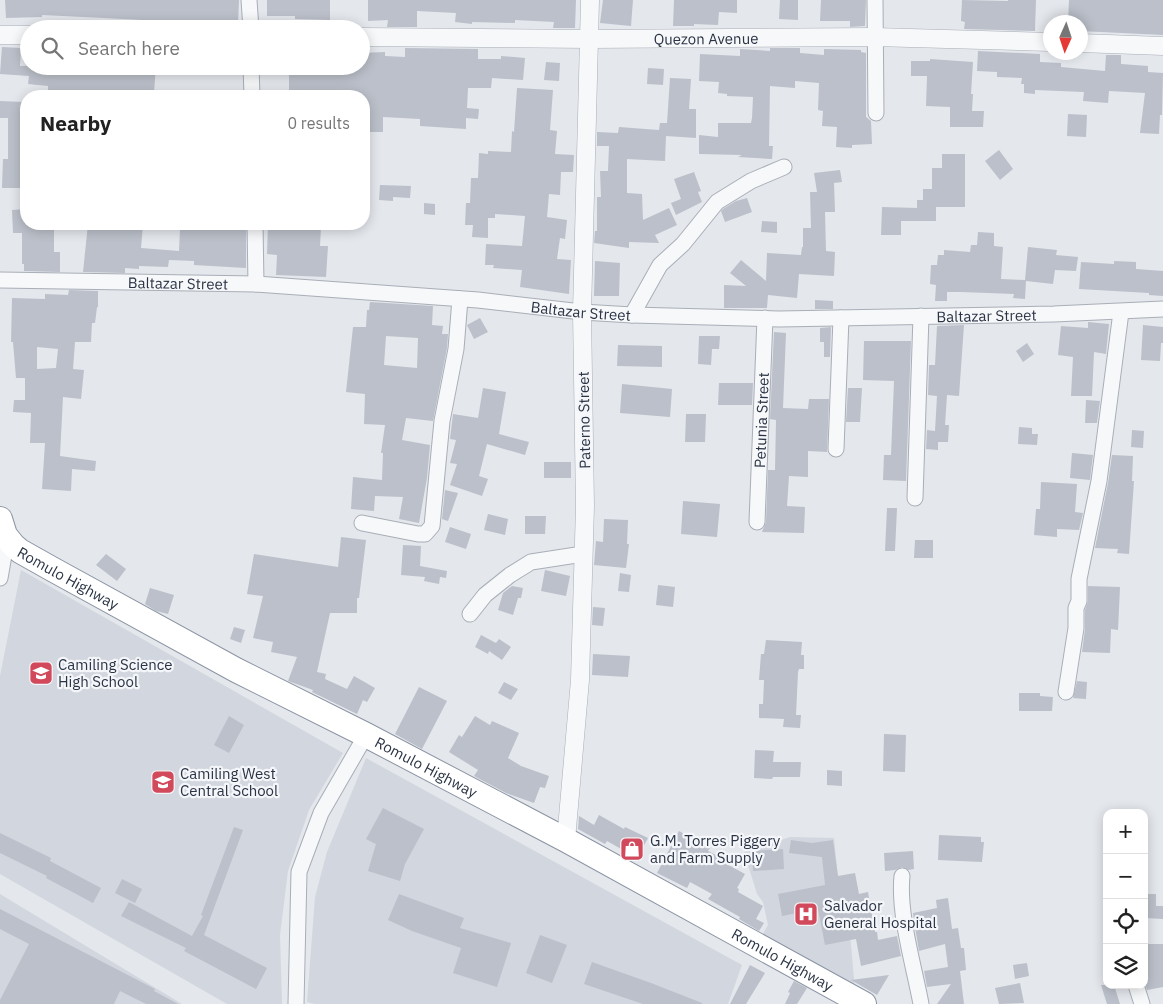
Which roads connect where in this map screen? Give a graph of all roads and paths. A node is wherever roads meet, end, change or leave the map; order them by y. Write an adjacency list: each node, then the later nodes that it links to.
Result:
1 (249, 0): 4 (street)
2 (590, 0): 9 (street, Paterno Street)
3 (875, 0): 8 (street)
4 (250, 20)
5 (0, 34): 6 (street)
6 (20, 35)
7 (370, 37): 9 (street, Quezon Avenue)
8 (874, 37): 9 (street, Quezon Avenue); 10 (street, Quezon Avenue); 15 (street)
9 (590, 39): 22 (street, Paterno Street)
10 (1043, 42)
11 (1088, 43): 12 (street)
12 (1163, 46)
13 (252, 75): 14 (street)
14 (252, 90)
15 (876, 113)
16 (784, 167): 24 (street)
17 (255, 230): 19 (street)
18 (0, 280): 19 (street, Baltazar Street)
19 (256, 284): 20 (street, Baltazar Street)
20 (460, 299): 22 (street, Baltazar Street); 31 (street)
21 (1163, 309): 23 (street, Baltazar Street)
22 (582, 312): 24 (street, Baltazar Street); 33 (street, Paterno Street)
23 (1121, 312): 25 (street, Baltazar Street); 36 (street)
24 (632, 315): 26 (street, Baltazar Street)
25 (922, 316): 27 (street, Baltazar Street); 29 (street)
26 (765, 318): 27 (street, Baltazar Street); 30 (street, Petunia Street)
27 (841, 318): 28 (street)
28 (836, 448)
29 (915, 498)
30 (757, 522)
31 (362, 523)
32 (2, 528): 34 (street); 37 (highway, Romulo Highway)
33 (583, 554): 35 (street); 38 (street, Paterno Street)
34 (0, 578)
35 (470, 614)
36 (1066, 692)
37 (366, 735): 38 (highway, Romulo Highway); 41 (street)
38 (566, 840): 42 (highway, Romulo Highway)
39 (902, 876): 43 (street)
40 (1137, 989): 44 (street)
41 (296, 1004)
42 (864, 1004)
43 (921, 1004)
44 (1142, 1004)

